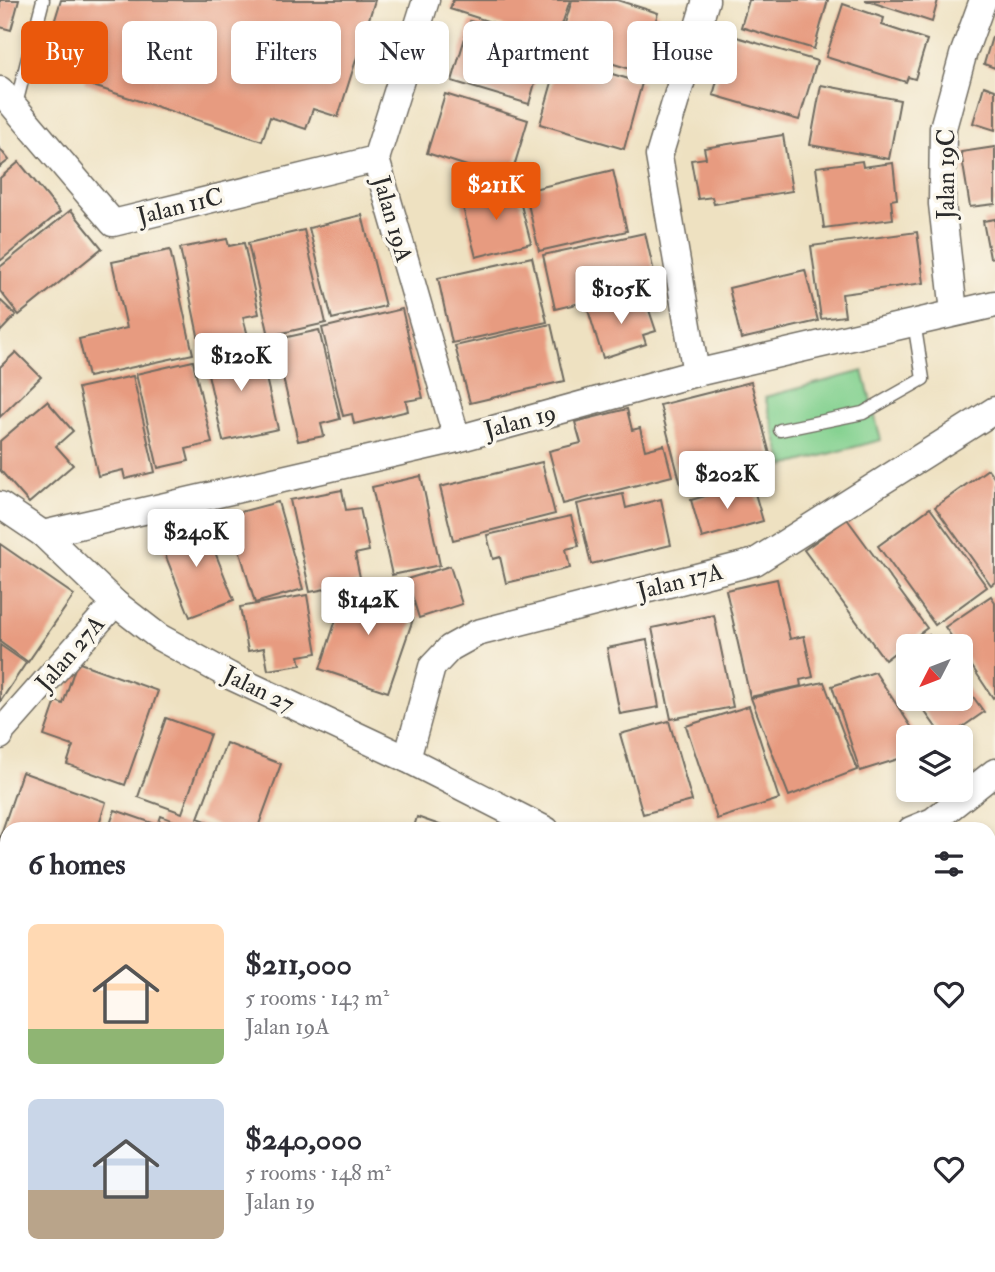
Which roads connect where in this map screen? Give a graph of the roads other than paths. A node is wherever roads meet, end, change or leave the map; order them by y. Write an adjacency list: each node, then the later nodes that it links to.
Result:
1 (43, 0): 5 (lane)
2 (426, 0): 6 (street, Jalan 19A)
3 (706, 0): 10 (street)
4 (983, 0): 8 (street, Jalan 19C)
5 (8, 99): 6 (street, Jalan 11C)
6 (376, 159): 13 (street, Jalan 19A)
7 (995, 304): 8 (street, Jalan 19)
8 (954, 312): 9 (street, Jalan 19)
9 (914, 322): 10 (street, Jalan 19); 12 (lane)
10 (696, 373): 13 (street, Jalan 19)
11 (995, 410): 18 (street, Jalan 17A)
12 (780, 430)
13 (457, 439): 15 (street, Jalan 19)
14 (0, 505): 15 (street, Jalan 27)
15 (43, 534): 16 (street, Jalan 27)
16 (115, 603): 17 (street, Jalan 27A); 18 (street, Jalan 27)
17 (0, 736)
18 (407, 759): 20 (street, Jalan 27)
19 (995, 772): 21 (street)
20 (525, 822)
21 (931, 822)

